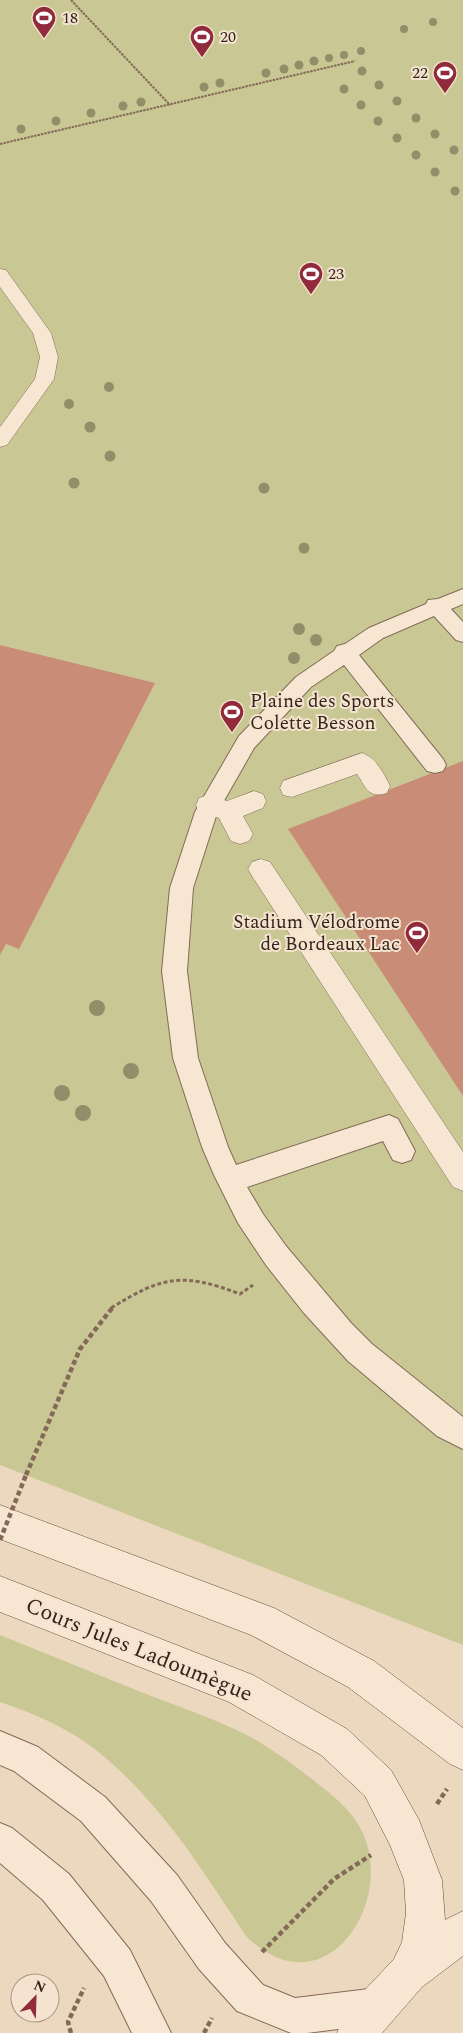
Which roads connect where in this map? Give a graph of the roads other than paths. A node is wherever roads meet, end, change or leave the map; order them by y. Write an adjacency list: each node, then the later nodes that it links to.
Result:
1 (0, 274): 2 (street)
2 (0, 441)
3 (463, 596): 4 (lane)
4 (435, 605): 5 (lane); 6 (lane)
5 (463, 635)
6 (344, 651): 7 (lane); 11 (lane)
7 (435, 765)
8 (378, 786): 9 (street)
9 (292, 788)
10 (254, 801): 11 (street)
11 (218, 808): 12 (street); 16 (lane)
12 (240, 834)
13 (262, 869): 15 (street)
14 (402, 1152): 16 (lane)
15 (463, 1177)
16 (230, 1180): 17 (lane)
17 (463, 1434)
18 (0, 1522): 21 (street)
19 (0, 1594): 24 (street, Cours Jules Ladoumègue)
20 (0, 1748): 25 (lane)
21 (463, 1751)
22 (0, 1840): 26 (lane)
23 (463, 1930): 24 (street)
24 (408, 1973): 25 (street)
25 (367, 2020)
26 (152, 2033)

